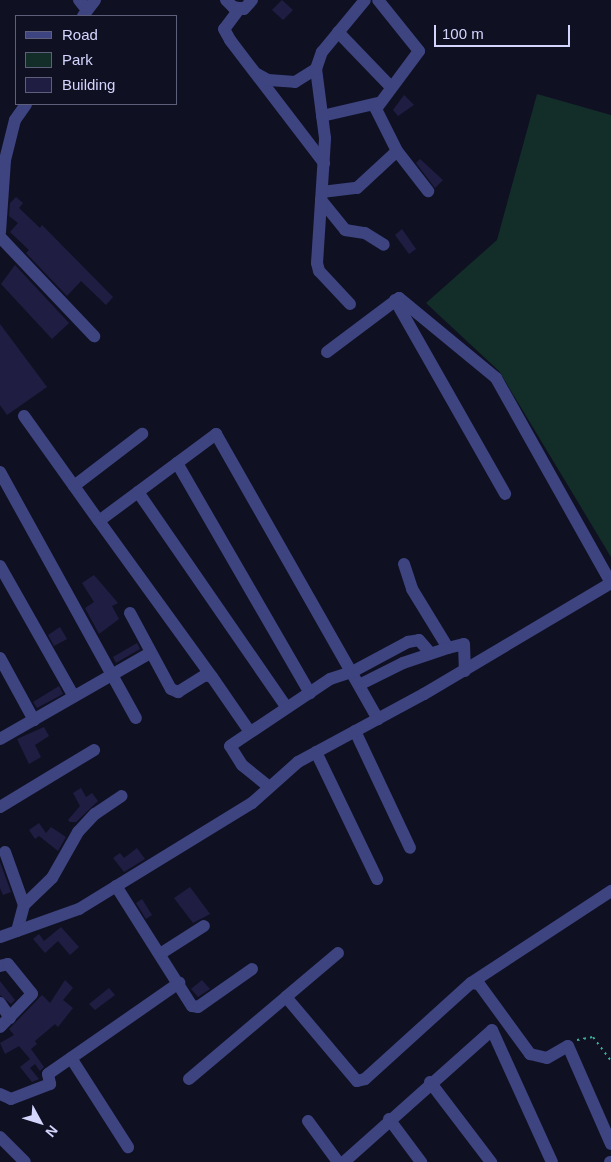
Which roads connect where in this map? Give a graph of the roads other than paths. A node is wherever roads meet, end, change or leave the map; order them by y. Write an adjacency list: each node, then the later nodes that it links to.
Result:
1 (226, 0): 5 (street)
2 (252, 0): 5 (street)
3 (365, 0): 6 (street)
4 (378, 0): 9 (street)
5 (240, 8): 8 (street)
6 (338, 32): 7 (street); 9 (street)
7 (316, 68): 8 (street); 12 (street)
8 (254, 73): 14 (street)
9 (390, 87): 10 (street)
10 (378, 103): 12 (street); 13 (street)
11 (25, 105): 15 (street)
12 (322, 116): 14 (street)
13 (396, 151): 16 (street); 17 (street)
14 (324, 163): 17 (street)
15 (2, 168): 18 (street)
16 (428, 191)
17 (321, 196): 21 (street); 23 (street)
18 (0, 221): 19 (street)
19 (0, 232)
20 (0, 237): 24 (street)
21 (384, 245)
22 (395, 300): 25 (street); 32 (street); 36 (street)
23 (350, 304)
24 (94, 336)
25 (326, 352)
26 (24, 416): 30 (street)
27 (142, 434): 30 (street)
28 (177, 463): 31 (street); 43 (street); 47 (street)
29 (0, 472): 44 (street)
30 (74, 486): 33 (street)
31 (138, 492): 33 (street); 49 (street)
32 (505, 494)
33 (99, 521): 45 (street)
34 (404, 564): 38 (street)
35 (0, 566): 48 (street)
36 (611, 583): 42 (street)
37 (130, 613): 39 (street)
38 (448, 648): 40 (street); 42 (street)
39 (150, 652): 44 (street); 45 (street)
40 (431, 654): 43 (street); 46 (street)
41 (0, 658): 52 (street)
42 (465, 670): 51 (street)
43 (352, 672): 46 (street); 47 (street)
44 (111, 677): 48 (street); 50 (street)
45 (212, 677): 54 (street)
46 (359, 685): 51 (street)
47 (310, 693): 49 (street)
48 (74, 698): 52 (street)
49 (287, 708): 54 (street)
50 (136, 718)
51 (378, 719): 53 (street)
52 (34, 720): 55 (street)
53 (355, 731): 57 (street); 61 (street)
54 (250, 732): 58 (street)
55 (0, 739)
56 (94, 750): 60 (street)
57 (316, 752): 58 (street); 63 (street)
58 (268, 786): 64 (street)
59 (122, 796): 66 (street)
60 (0, 807)
61 (410, 848)
62 (5, 852): 66 (street)
63 (377, 879)
64 (116, 886): 68 (street); 71 (street)
65 (611, 891): 75 (street)
66 (24, 905): 68 (street)
67 (204, 926): 71 (street)
68 (17, 931): 69 (street)
69 (0, 937)
70 (338, 953): 76 (street)
71 (160, 954): 74 (street)
72 (0, 966): 78 (street)
73 (252, 969): 74 (street)
74 (179, 983): 80 (street)
75 (471, 983): 76 (street); 87 (street)
76 (286, 997): 81 (street)
77 (0, 1003): 78 (street)
78 (10, 1018): 79 (street)
79 (0, 1028)
80 (71, 1058): 83 (street); 88 (street)
81 (189, 1079)
82 (430, 1082): 84 (street); 93 (street); 94 (street)
83 (0, 1094)
84 (389, 1119): 91 (street); 92 (street)
85 (308, 1121): 90 (street)
86 (0, 1137): 89 (street)
87 (611, 1144)
88 (128, 1147)
89 (25, 1162)
90 (338, 1162)
91 (344, 1162)
92 (421, 1162)
93 (491, 1162)
94 (552, 1162)

